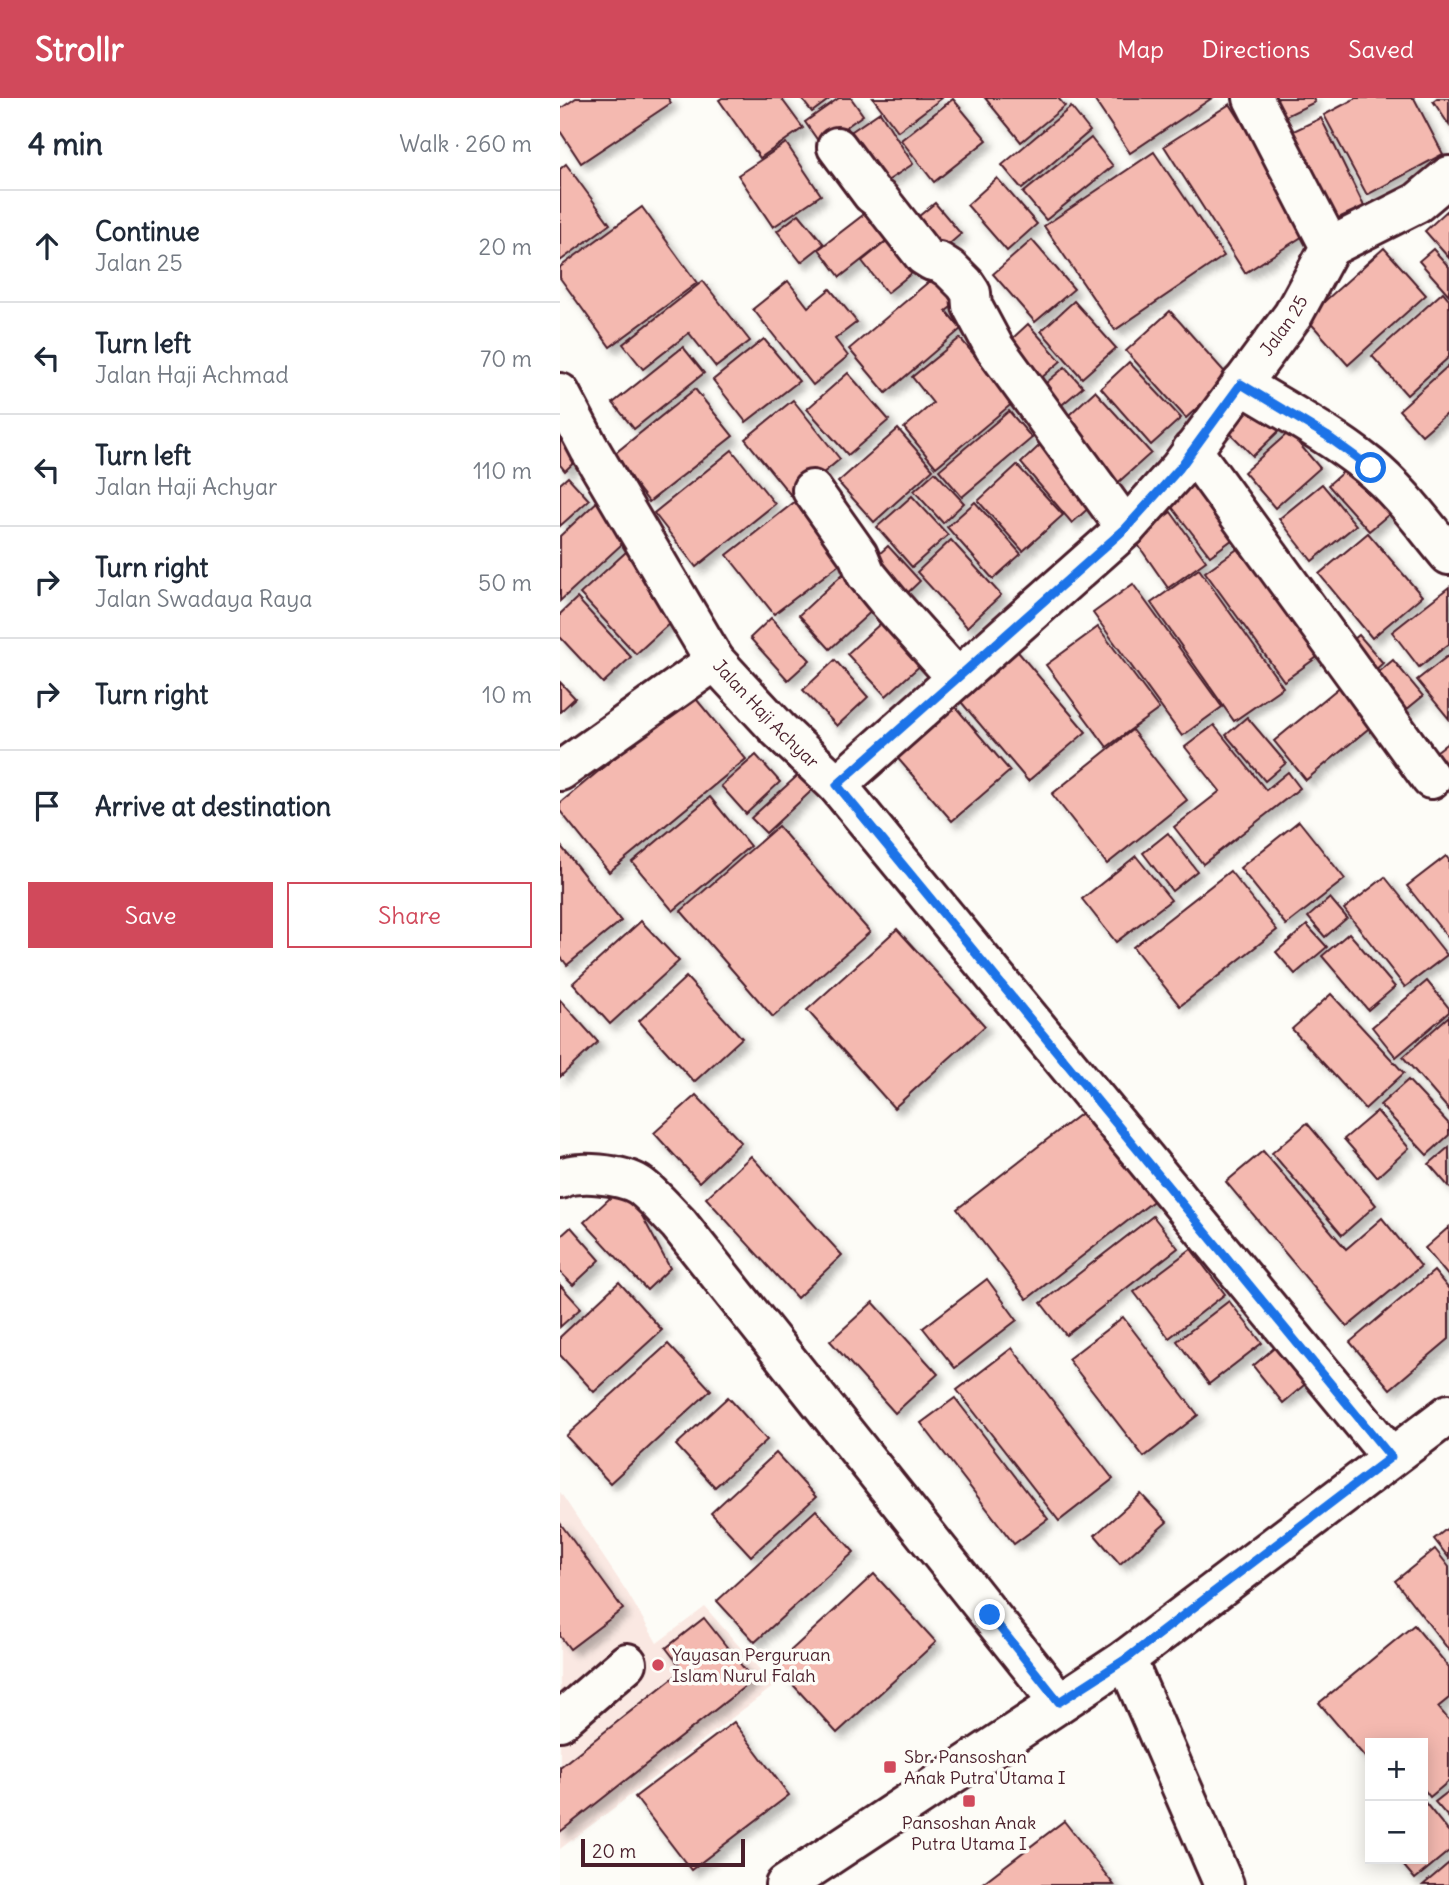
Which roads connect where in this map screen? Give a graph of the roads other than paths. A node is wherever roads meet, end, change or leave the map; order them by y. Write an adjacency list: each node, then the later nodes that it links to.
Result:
1 (1253, 98): 4 (street)
2 (837, 147): 9 (street)
3 (1449, 176): 4 (street)
4 (1330, 247): 5 (street, Jalan 25)
5 (1241, 384): 7 (street, Jalan 25); 10 (street)
6 (560, 393): 11 (street, Jalan Haji Achyar)
7 (1192, 450): 9 (street, Jalan 25); 14 (street)
8 (812, 490): 12 (street)
9 (1126, 528): 12 (street, Jalan 25)
10 (1449, 555)
11 (715, 661): 13 (street); 15 (street, Jalan Haji Achyar)
12 (957, 678): 15 (street, Jalan 25)
13 (560, 771)
14 (1431, 779)
15 (837, 785): 18 (street, Jalan Haji Achyar)
16 (560, 1179): 21 (street)
17 (1449, 1414): 18 (street)
18 (1391, 1457): 19 (street)
19 (1126, 1659): 21 (street); 24 (street)
20 (627, 1663): 22 (street)
21 (1059, 1702): 23 (street)
22 (560, 1721)
23 (785, 1885)
24 (1224, 1885)

